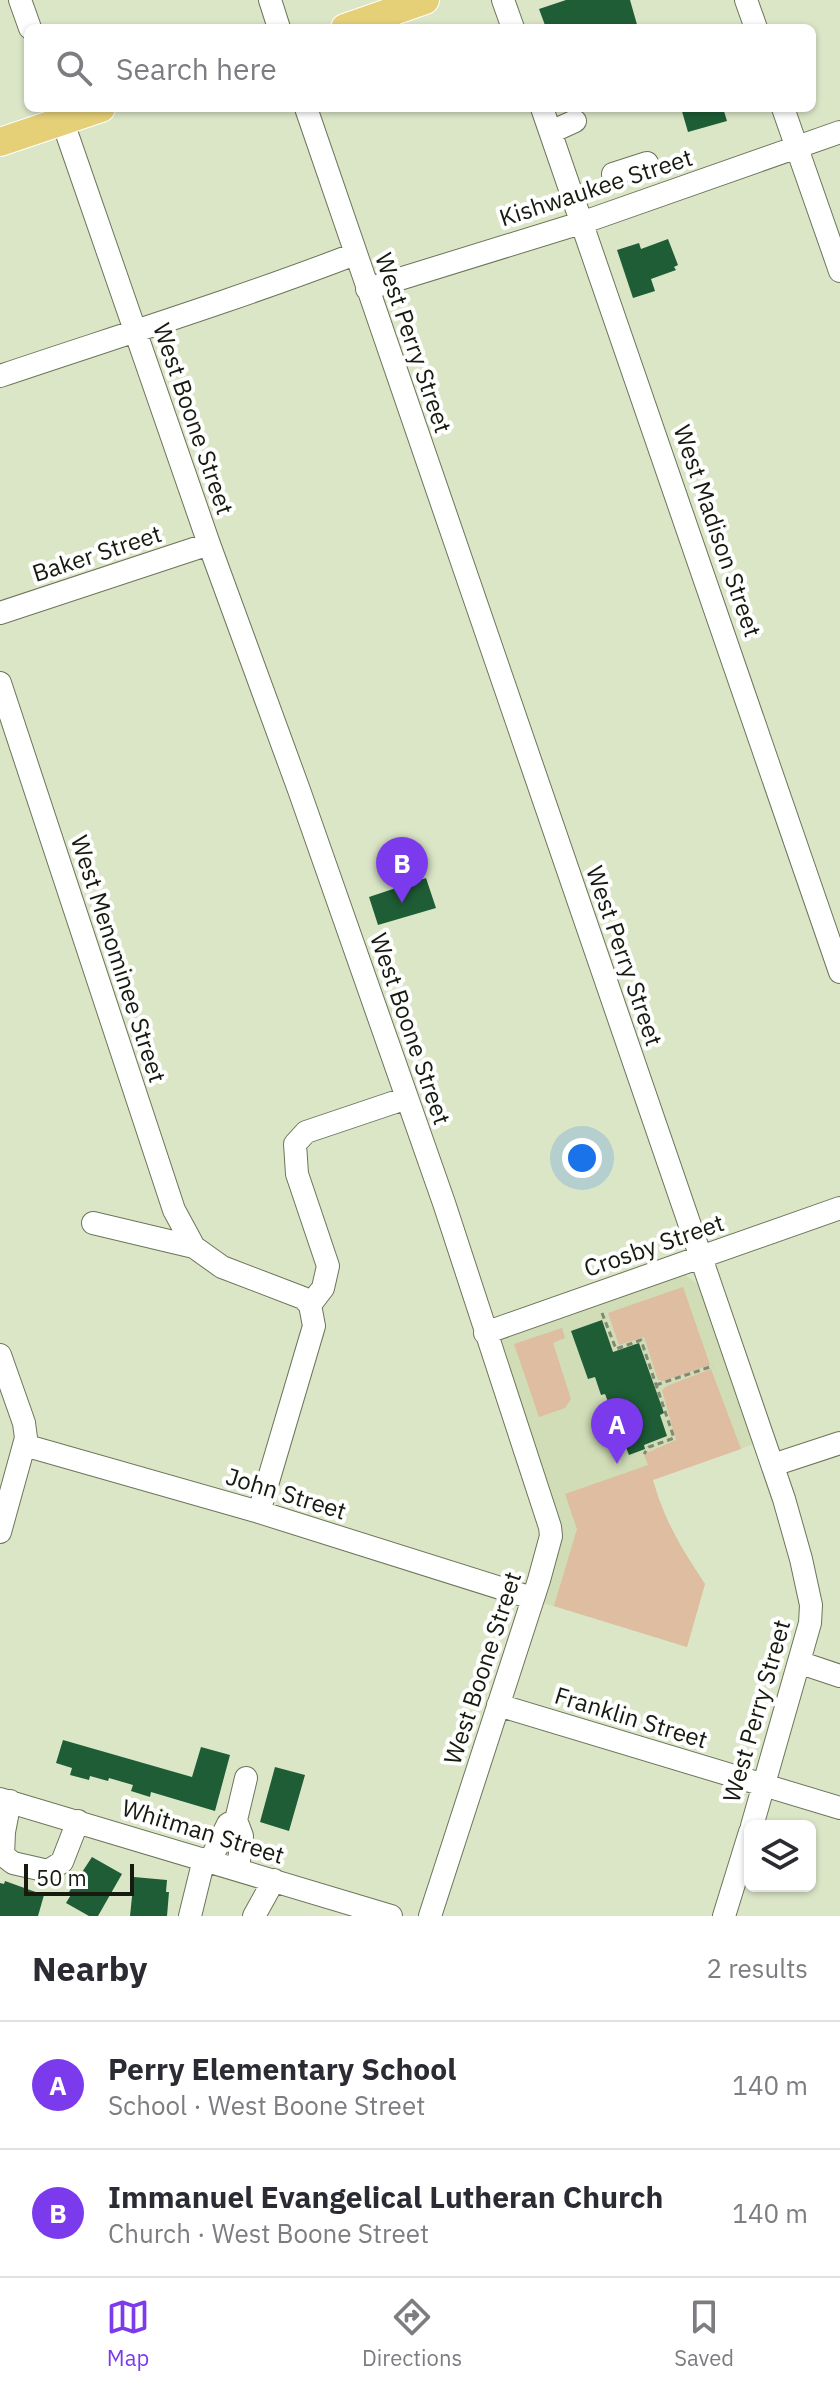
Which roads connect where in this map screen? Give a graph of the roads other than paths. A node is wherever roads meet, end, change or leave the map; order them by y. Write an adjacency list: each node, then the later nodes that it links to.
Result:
1 (20, 0): 6 (street)
2 (270, 0): 7 (street)
3 (425, 0): 8 (main road)
4 (503, 0): 9 (street)
5 (746, 0): 10 (street)
6 (29, 24)
7 (278, 24)
8 (356, 24)
9 (512, 24)
10 (755, 24)
11 (307, 112): 23 (street, West Perry Street)
12 (544, 112): 16 (street, West Madison Street)
13 (784, 112): 19 (street)
14 (60, 114): 18 (main road); 26 (street, West Boone Street)
15 (575, 121): 16 (street)
16 (551, 132): 22 (street, West Madison Street)
17 (840, 132): 19 (street, Kishwaukee Street)
18 (0, 142)
19 (797, 147): 21 (street, Kishwaukee Street); 24 (street)
20 (613, 174): 21 (street)
21 (656, 197): 22 (street, Kishwaukee Street)
22 (584, 222): 25 (street, Kishwaukee Street); 31 (street, West Madison Street)
23 (355, 254): 25 (street, West Perry Street); 26 (street)
24 (840, 271)
25 (367, 289): 37 (street, West Perry Street)
26 (134, 331): 27 (street); 28 (street, West Boone Street)
27 (0, 376)
28 (209, 544): 29 (street, Baker Street); 33 (street, West Boone Street)
29 (0, 613)
30 (0, 683): 36 (street, West Menominee Street)
31 (834, 934): 32 (street, West Madison Street)
32 (840, 972)
33 (407, 1098): 38 (street); 39 (street, West Boone Street)
34 (840, 1208): 37 (street, Crosby Street)
35 (93, 1223): 36 (street)
36 (194, 1247): 38 (street)
37 (699, 1257): 39 (street, Crosby Street); 43 (street, West Perry Street)
38 (310, 1305): 44 (street)
39 (485, 1333): 46 (street, West Boone Street)
40 (0, 1355): 42 (street)
41 (840, 1443): 43 (street)
42 (24, 1445): 44 (street, John Street); 45 (street)
43 (773, 1465): 47 (street, West Perry Street)
44 (259, 1512): 46 (street, John Street)
45 (0, 1532)
46 (532, 1598): 49 (street, West Boone Street)
47 (801, 1663): 48 (street); 51 (street, West Perry Street)
48 (840, 1676)
49 (498, 1705): 51 (street, Franklin Street); 64 (street, West Boone Street)
50 (246, 1778): 54 (street)
51 (765, 1785): 53 (street, Franklin Street); 55 (street, West Perry Street)
52 (5, 1800): 56 (street, Whitman Street); 56 (street)
53 (840, 1808)
54 (236, 1820): 58 (street); 59 (street)
55 (754, 1820)
56 (78, 1821): 58 (street, Whitman Street)
57 (744, 1851): 65 (street, West Perry Street)
58 (207, 1860): 59 (street, Whitman Street); 61 (street)
59 (238, 1869): 60 (street, Whitman Street)
60 (274, 1880): 62 (street); 63 (street, Whitman Street)
61 (190, 1916)
62 (254, 1916)
63 (391, 1916)
64 (430, 1916)
65 (724, 1916)

